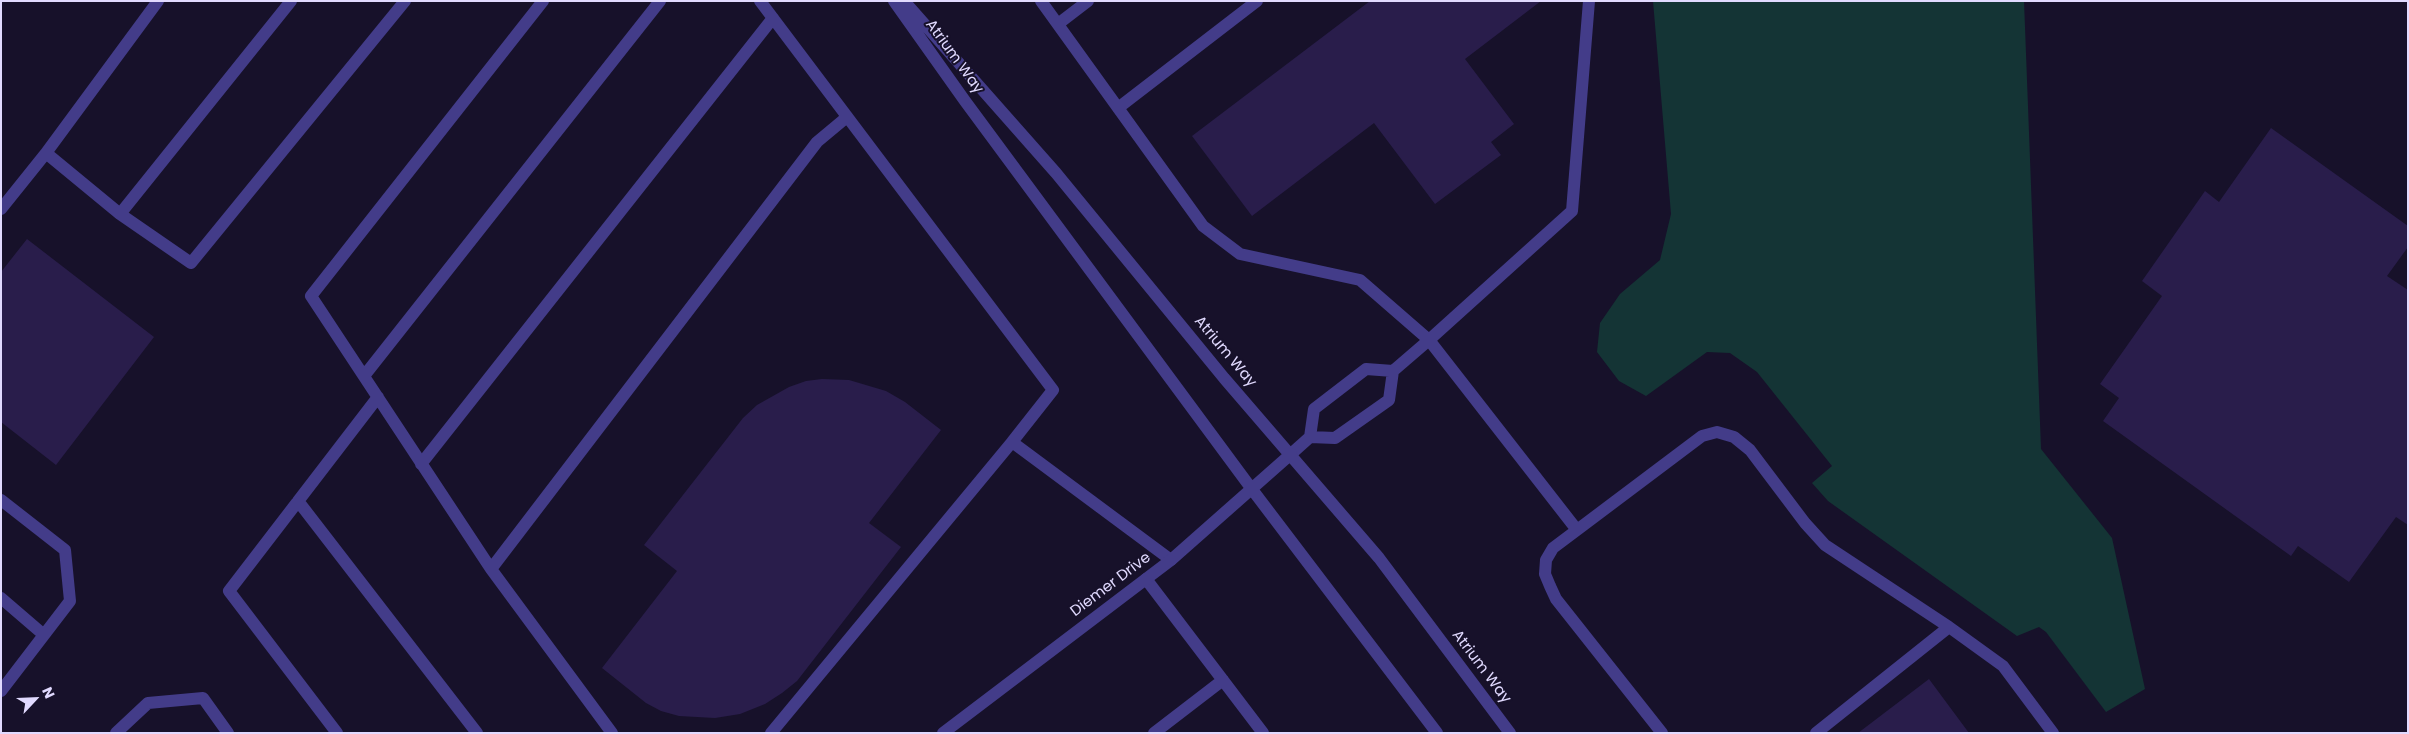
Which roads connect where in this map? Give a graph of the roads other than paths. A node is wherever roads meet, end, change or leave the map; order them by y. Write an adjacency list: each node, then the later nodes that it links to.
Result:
1 (158, 1): 17 (street)
2 (291, 1): 19 (street)
3 (405, 1): 19 (street)
4 (543, 1): 22 (street)
5 (660, 1): 22 (street)
6 (760, 1): 13 (street)
7 (894, 1): 28 (street, Atrium Way)
8 (904, 1): 26 (street, Atrium Way)
9 (1042, 1): 14 (street)
10 (1088, 1): 14 (street)
11 (1257, 1): 15 (street)
12 (1588, 1): 20 (street)
13 (773, 18): 16 (street); 27 (street)
14 (1058, 24): 15 (street)
15 (1118, 108): 20 (street)
16 (848, 117): 25 (street); 33 (street)
17 (46, 153): 18 (street); 19 (street)
18 (1, 209)
19 (120, 214)
20 (1429, 340): 21 (street); 31 (street)
21 (1394, 371): 24 (street); 24 (street)
22 (364, 376): 23 (street)
23 (378, 397): 27 (street); 30 (street)
24 (1310, 437): 26 (street, Diemer Drive)
25 (1012, 442): 32 (street); 45 (street)
26 (1291, 454): 28 (street, Diemer Drive); 50 (street, Atrium Way)
27 (421, 464): 33 (street)
28 (1251, 488): 32 (street, Diemer Drive); 49 (street, Atrium Way)
29 (1, 500): 37 (street)
30 (298, 501): 42 (street); 43 (street)
31 (1577, 530): 36 (street); 51 (street)
32 (1171, 560): 34 (street, Diemer Drive)
33 (490, 570): 44 (street)
34 (1146, 578): 38 (street); 46 (street, Diemer Drive)
35 (1, 598): 37 (street)
36 (1948, 627): 52 (street); 53 (street)
37 (44, 635): 39 (street)
38 (1222, 680): 47 (street); 48 (street)
39 (1, 692)
40 (116, 733): 41 (street)
41 (228, 733)
42 (337, 733)
43 (477, 733)
44 (612, 733)
45 (771, 733)
46 (942, 733)
47 (1154, 733)
48 (1263, 733)
49 (1437, 733)
50 (1510, 733)
51 (1662, 733)
52 (1816, 733)
53 (2053, 733)

